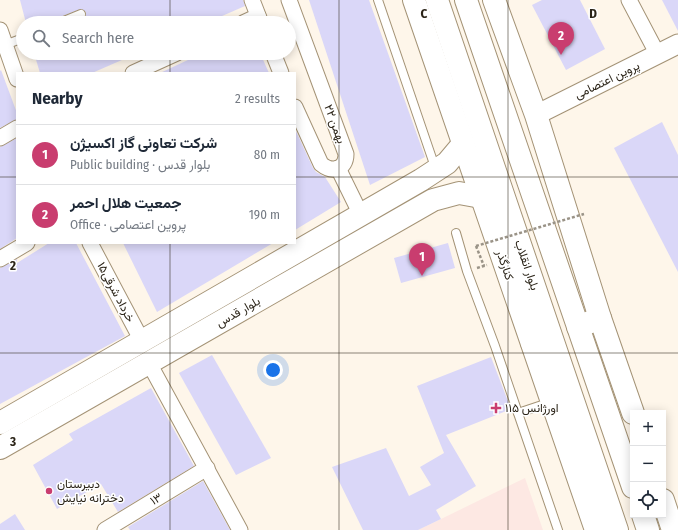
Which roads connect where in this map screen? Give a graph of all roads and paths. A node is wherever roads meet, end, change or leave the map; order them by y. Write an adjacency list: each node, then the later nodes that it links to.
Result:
1 (252, 0): 11 (street)
2 (289, 0): 12 (street, ۲۲ بهمن)
3 (378, 0): 30 (lane)
4 (414, 0): 28 (main road, کنارگذر)
5 (437, 0): 42 (main road, بلوار انقلاب)
6 (466, 0): 41 (main road)
7 (494, 0): 25 (main road)
8 (629, 0): 18 (street)
9 (81, 14): 10 (lane)
10 (76, 16)
11 (259, 16)
12 (295, 16)
13 (296, 19): 29 (street, ۲۲ بهمن)
14 (0, 30): 17 (street)
15 (16, 41): 17 (lane)
16 (678, 44): 18 (street, پروین اعتصامی)
17 (5, 45): 23 (street)
18 (658, 55): 25 (street, پروین اعتصامی)
19 (162, 60): 21 (street)
20 (276, 60): 22 (street)
21 (136, 72)
22 (281, 72)
23 (16, 76)
24 (296, 112): 29 (street)
25 (536, 115): 40 (main road)
26 (16, 129): 27 (street)
27 (0, 138)
28 (463, 144): 30 (main road, بلوار قدس); 31 (main road, کنارگذر)
29 (338, 168): 32 (street)
30 (436, 170): 32 (main road, بلوار قدس)
31 (481, 197): 35 (main road, بلوار قدس); 42 (main road, کنارگذر)
32 (362, 214): 35 (main road); 43 (main road, بلوار قدس)
33 (584, 214): 39 (path, bridge)
34 (456, 233): 47 (lane)
35 (372, 235): 44 (main road, بلوار قدس)
36 (25, 244): 38 (street)
37 (91, 244): 43 (street, ۱۵خرداد شرقی)
38 (0, 259)
39 (484, 266)
40 (600, 318): 41 (main road); 46 (main road)
41 (578, 327): 51 (main road)
42 (541, 339): 45 (main road, کنارگذر); 58 (main road, بلوار انقلاب)
43 (142, 341): 48 (main road, بلوار قدس)
44 (149, 363): 49 (main road, بلوار قدس); 50 (street)
45 (552, 402): 47 (lane); 57 (main road, کنارگذر)
46 (632, 410)
47 (518, 413): 56 (lane)
48 (0, 423)
49 (0, 448)
50 (207, 468): 54 (street, ۱۳); 55 (street)
51 (631, 482)
52 (666, 508): 60 (main road)
53 (643, 518): 59 (main road)
54 (104, 530)
55 (240, 530)
56 (558, 530)
57 (596, 530)
58 (617, 530)
59 (648, 530)
60 (674, 530)

